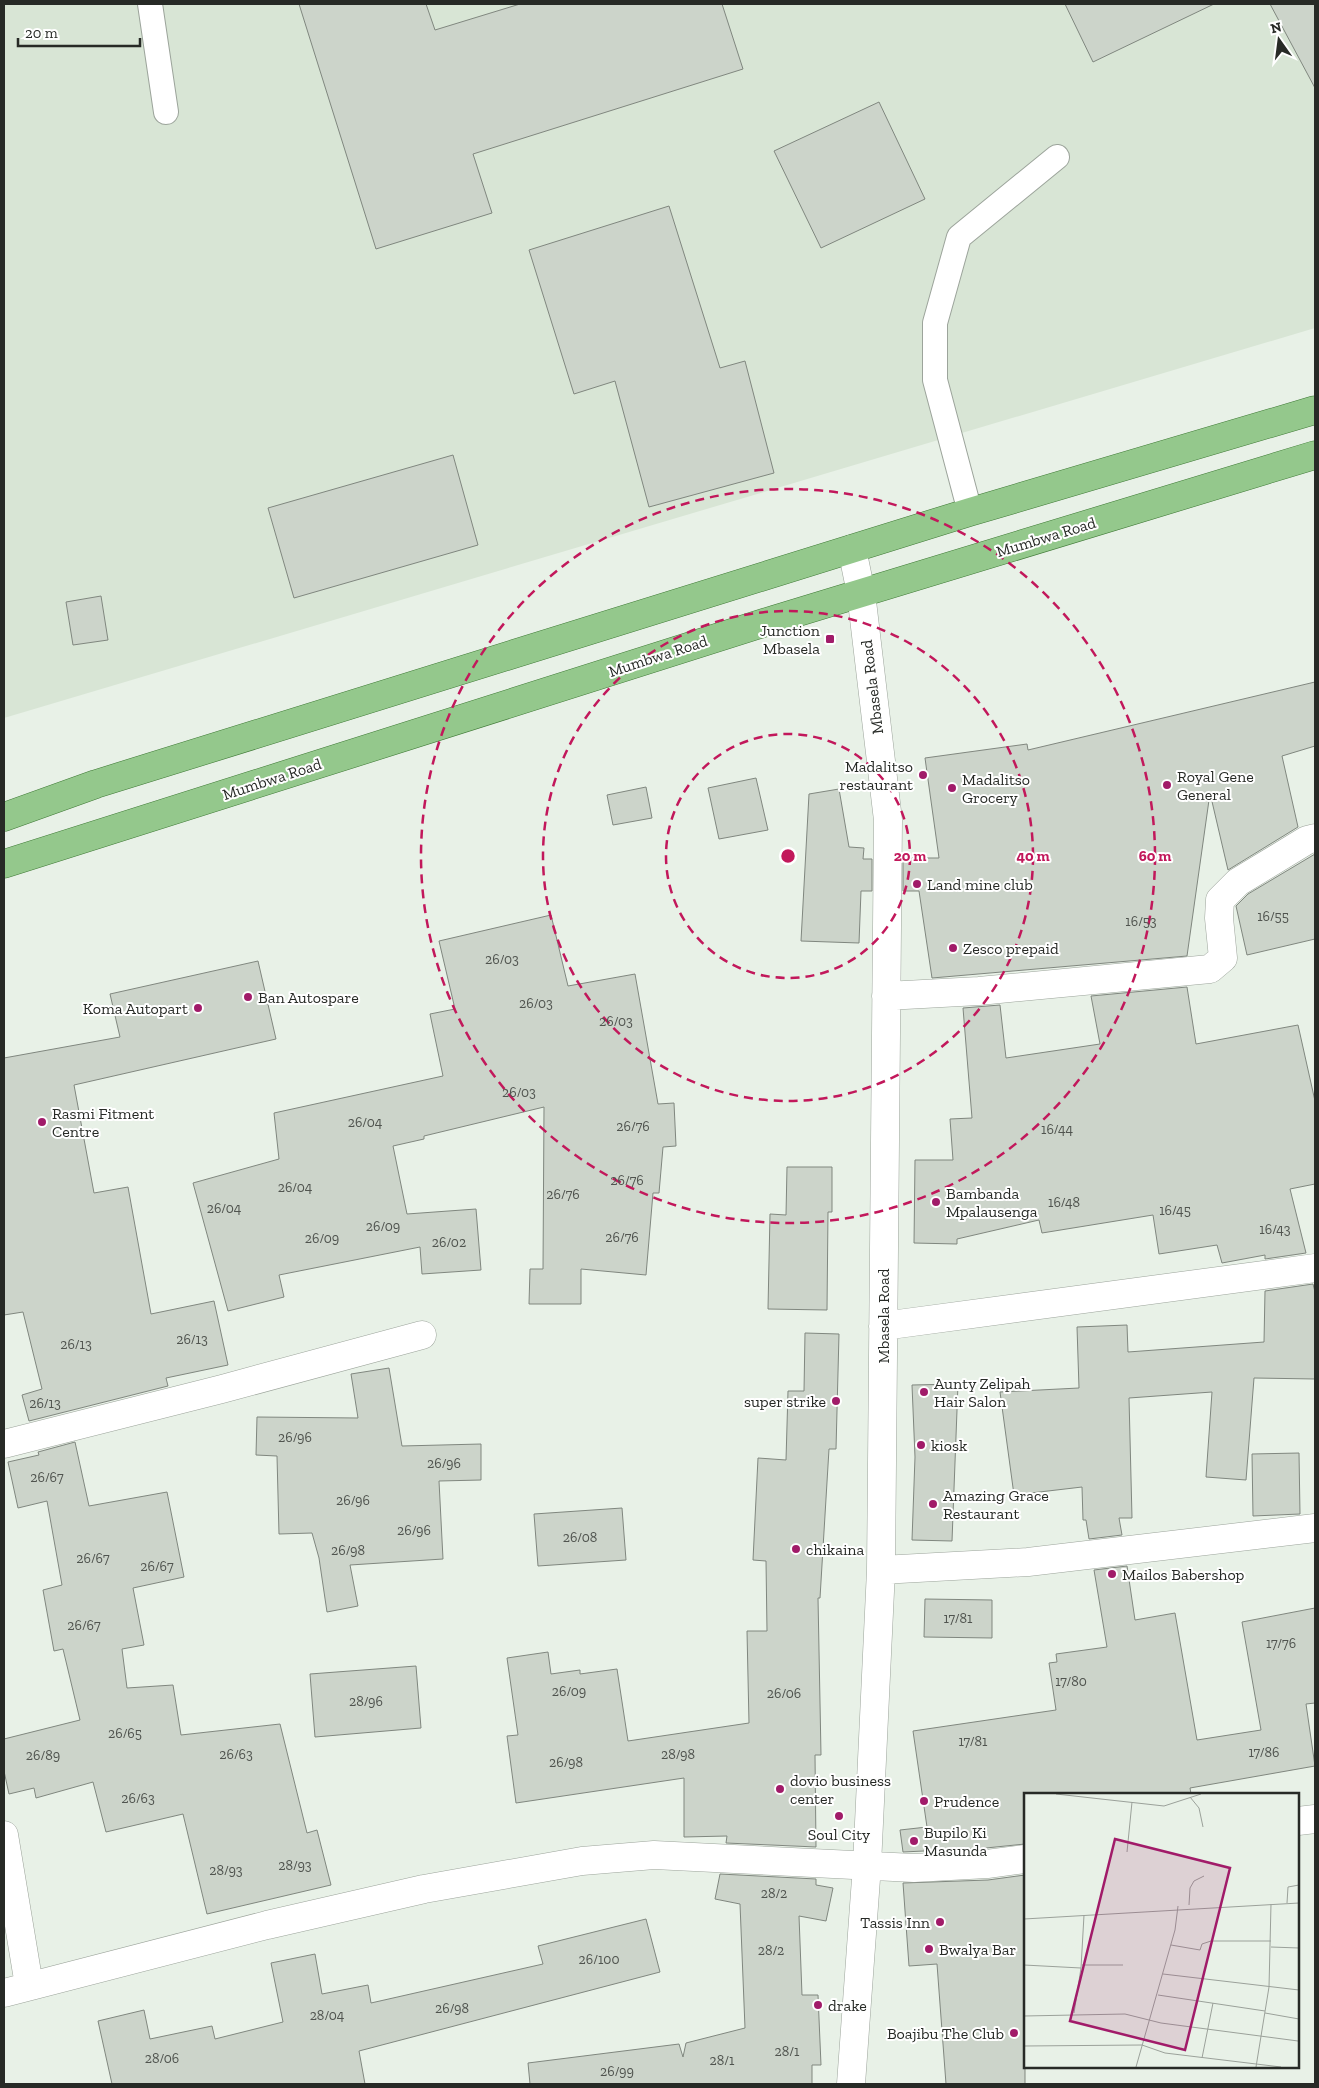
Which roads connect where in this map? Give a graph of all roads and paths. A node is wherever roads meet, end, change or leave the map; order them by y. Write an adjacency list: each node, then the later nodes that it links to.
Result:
1 (150, 4): 2 (lane)
2 (166, 112)
3 (1057, 157): 6 (lane)
4 (1315, 410): 6 (main road)
5 (1315, 455): 8 (main road, Mumbwa Road)
6 (970, 512): 7 (main road)
7 (852, 549): 8 (street, Mbasela Road); 9 (main road)
8 (861, 593): 11 (main road, Mumbwa Road); 12 (street, Mbasela Road)
9 (4, 816)
10 (1315, 838): 12 (street)
11 (4, 864)
12 (886, 996): 14 (street, Mbasela Road)
13 (1315, 1268): 14 (street)
14 (883, 1326): 18 (street, Mbasela Road)
15 (422, 1334): 16 (street)
16 (4, 1444)
17 (1315, 1528): 18 (street)
18 (881, 1570): 23 (street, Mbasela Road)
19 (1315, 1818): 20 (street)
20 (1299, 1821)
21 (4, 1835): 24 (street)
22 (1024, 1859): 23 (street)
23 (867, 1865): 24 (street); 25 (street, Mbasela Road)
24 (16, 1989)
25 (851, 2084)

